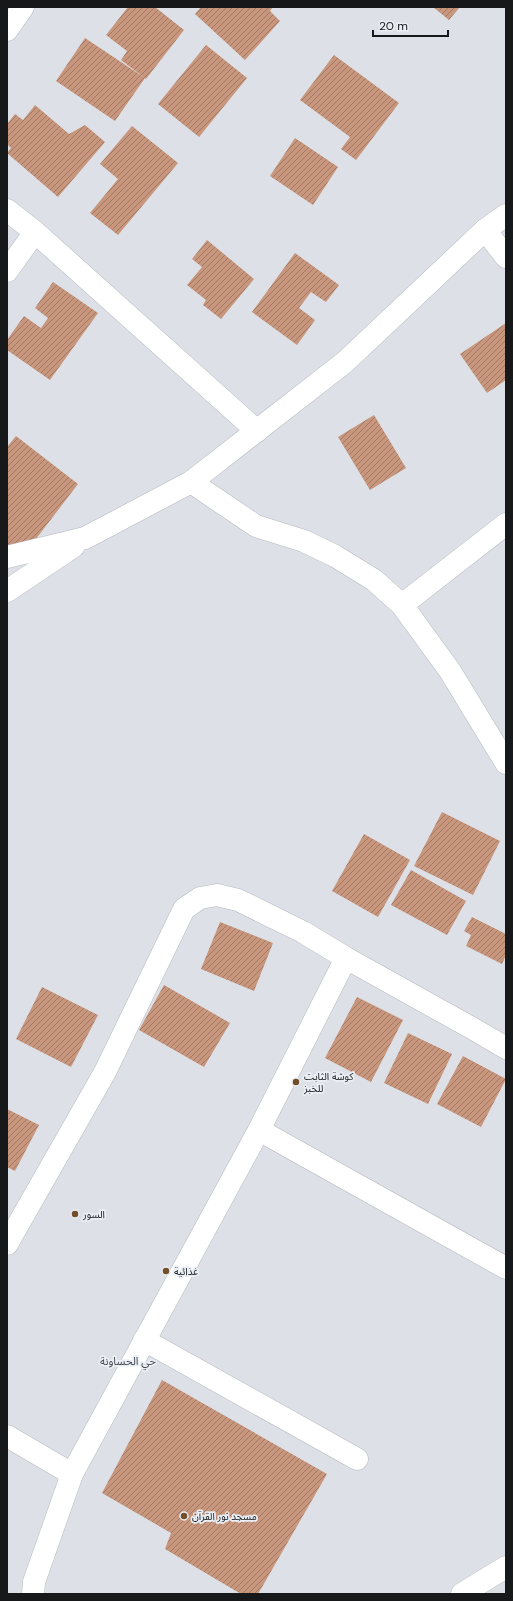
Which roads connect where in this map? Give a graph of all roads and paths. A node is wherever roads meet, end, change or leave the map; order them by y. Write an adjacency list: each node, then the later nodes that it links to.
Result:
1 (24, 7): 2 (street)
2 (7, 30)
3 (7, 210): 6 (street)
4 (506, 215): 5 (street)
5 (485, 230): 7 (street); 9 (street)
6 (35, 232): 8 (street); 9 (street)
7 (506, 257)
8 (7, 271)
9 (257, 431): 10 (street)
10 (191, 482): 12 (street); 15 (street)
11 (506, 524): 15 (street)
12 (85, 538): 13 (street); 14 (street)
13 (7, 557)
14 (7, 592)
15 (402, 605): 16 (street)
16 (506, 763)
17 (346, 958): 18 (street); 19 (street); 20 (street)
18 (506, 1048)
19 (259, 1130): 21 (street); 22 (street)
20 (7, 1244)
21 (506, 1268)
22 (144, 1340): 24 (street); 25 (street)
23 (7, 1436): 25 (street)
24 (357, 1459)
25 (72, 1474): 27 (street)
26 (506, 1567): 28 (street)
27 (33, 1594)
28 (462, 1594)

